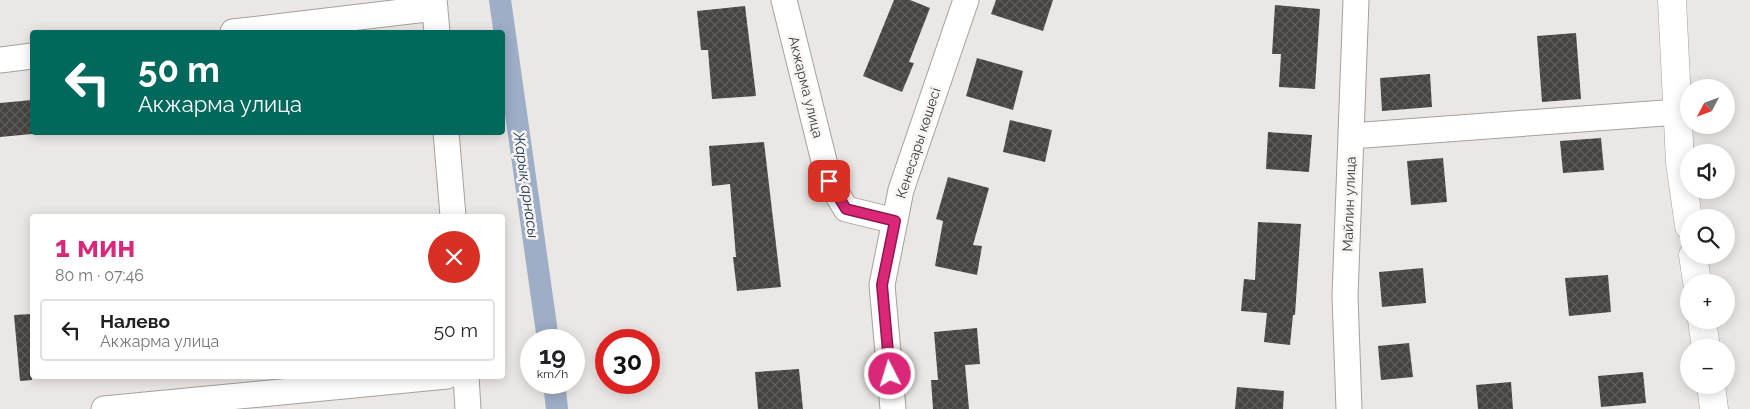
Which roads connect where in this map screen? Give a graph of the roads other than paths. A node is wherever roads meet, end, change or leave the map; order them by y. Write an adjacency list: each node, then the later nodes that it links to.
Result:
1 (784, 0): 14 (street, Акжарма улица)
2 (966, 0): 14 (street, Кенесары көшесі)
3 (1356, 0): 11 (street, Майлин улица)
4 (1672, 0): 9 (street)
5 (436, 14): 6 (street)
6 (256, 30)
7 (30, 56): 8 (street)
8 (0, 60)
9 (1678, 112): 11 (street); 12 (street)
10 (446, 135): 13 (street)
11 (1351, 136): 21 (street, Майлин улица)
12 (1687, 209)
13 (453, 214)
14 (895, 221): 20 (street, Кенесары көшесі)
15 (416, 379): 18 (street)
16 (466, 379): 19 (street)
17 (1712, 394): 22 (street)
18 (104, 409)
19 (468, 409)
20 (894, 409)
21 (1349, 409)
22 (1714, 409)

